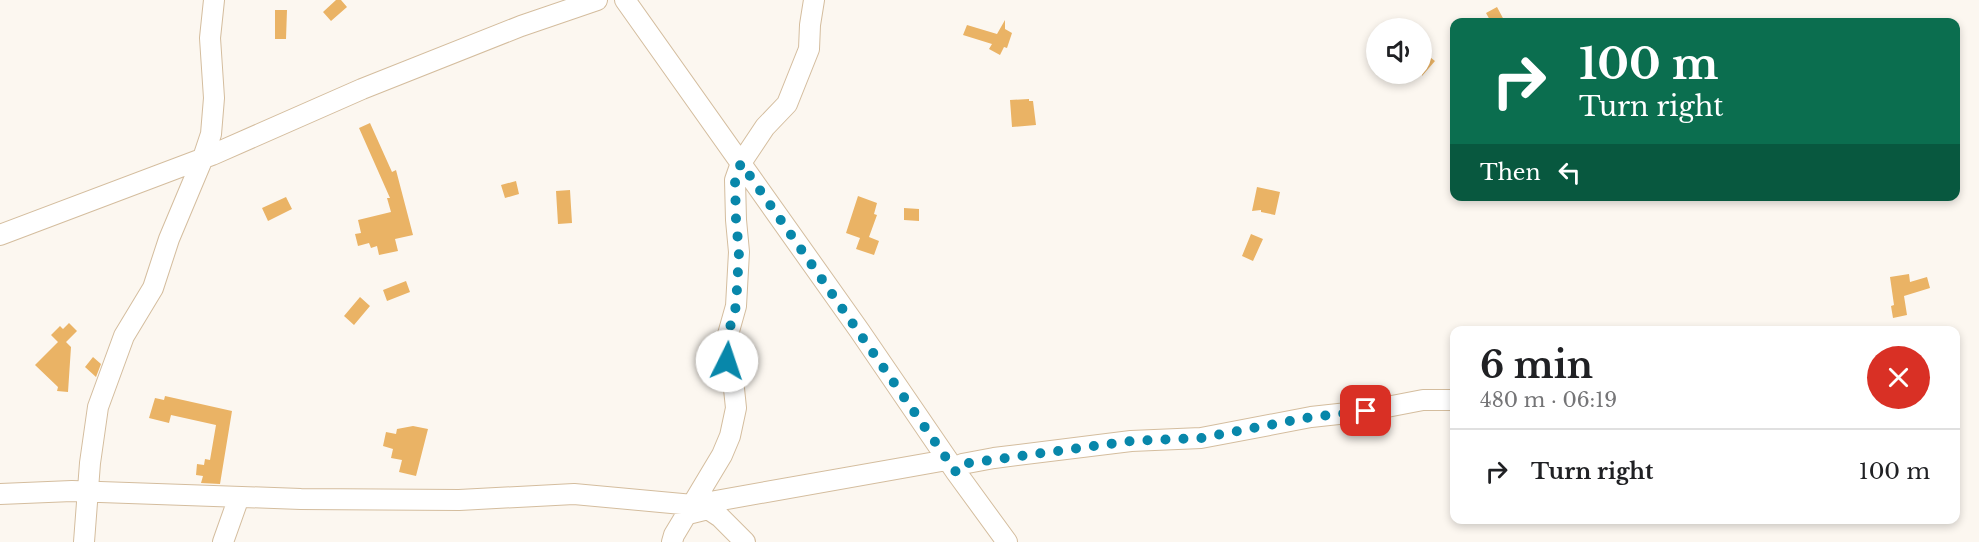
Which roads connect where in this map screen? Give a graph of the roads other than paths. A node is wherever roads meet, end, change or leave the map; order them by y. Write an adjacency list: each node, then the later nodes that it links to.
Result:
1 (214, 0): 5 (street)
2 (597, 0): 5 (street)
3 (625, 0): 6 (street)
4 (814, 0): 6 (street)
5 (203, 158): 7 (street); 10 (street)
6 (741, 163): 9 (street); 13 (street)
7 (0, 235)
8 (1450, 400): 9 (street)
9 (952, 466): 13 (street); 18 (street)
10 (87, 491): 11 (street); 12 (street); 14 (street)
11 (0, 494)
12 (240, 497): 13 (street); 15 (street)
13 (690, 510): 16 (street); 17 (street)
14 (84, 542)
15 (223, 542)
16 (672, 542)
17 (745, 542)
18 (1007, 542)

